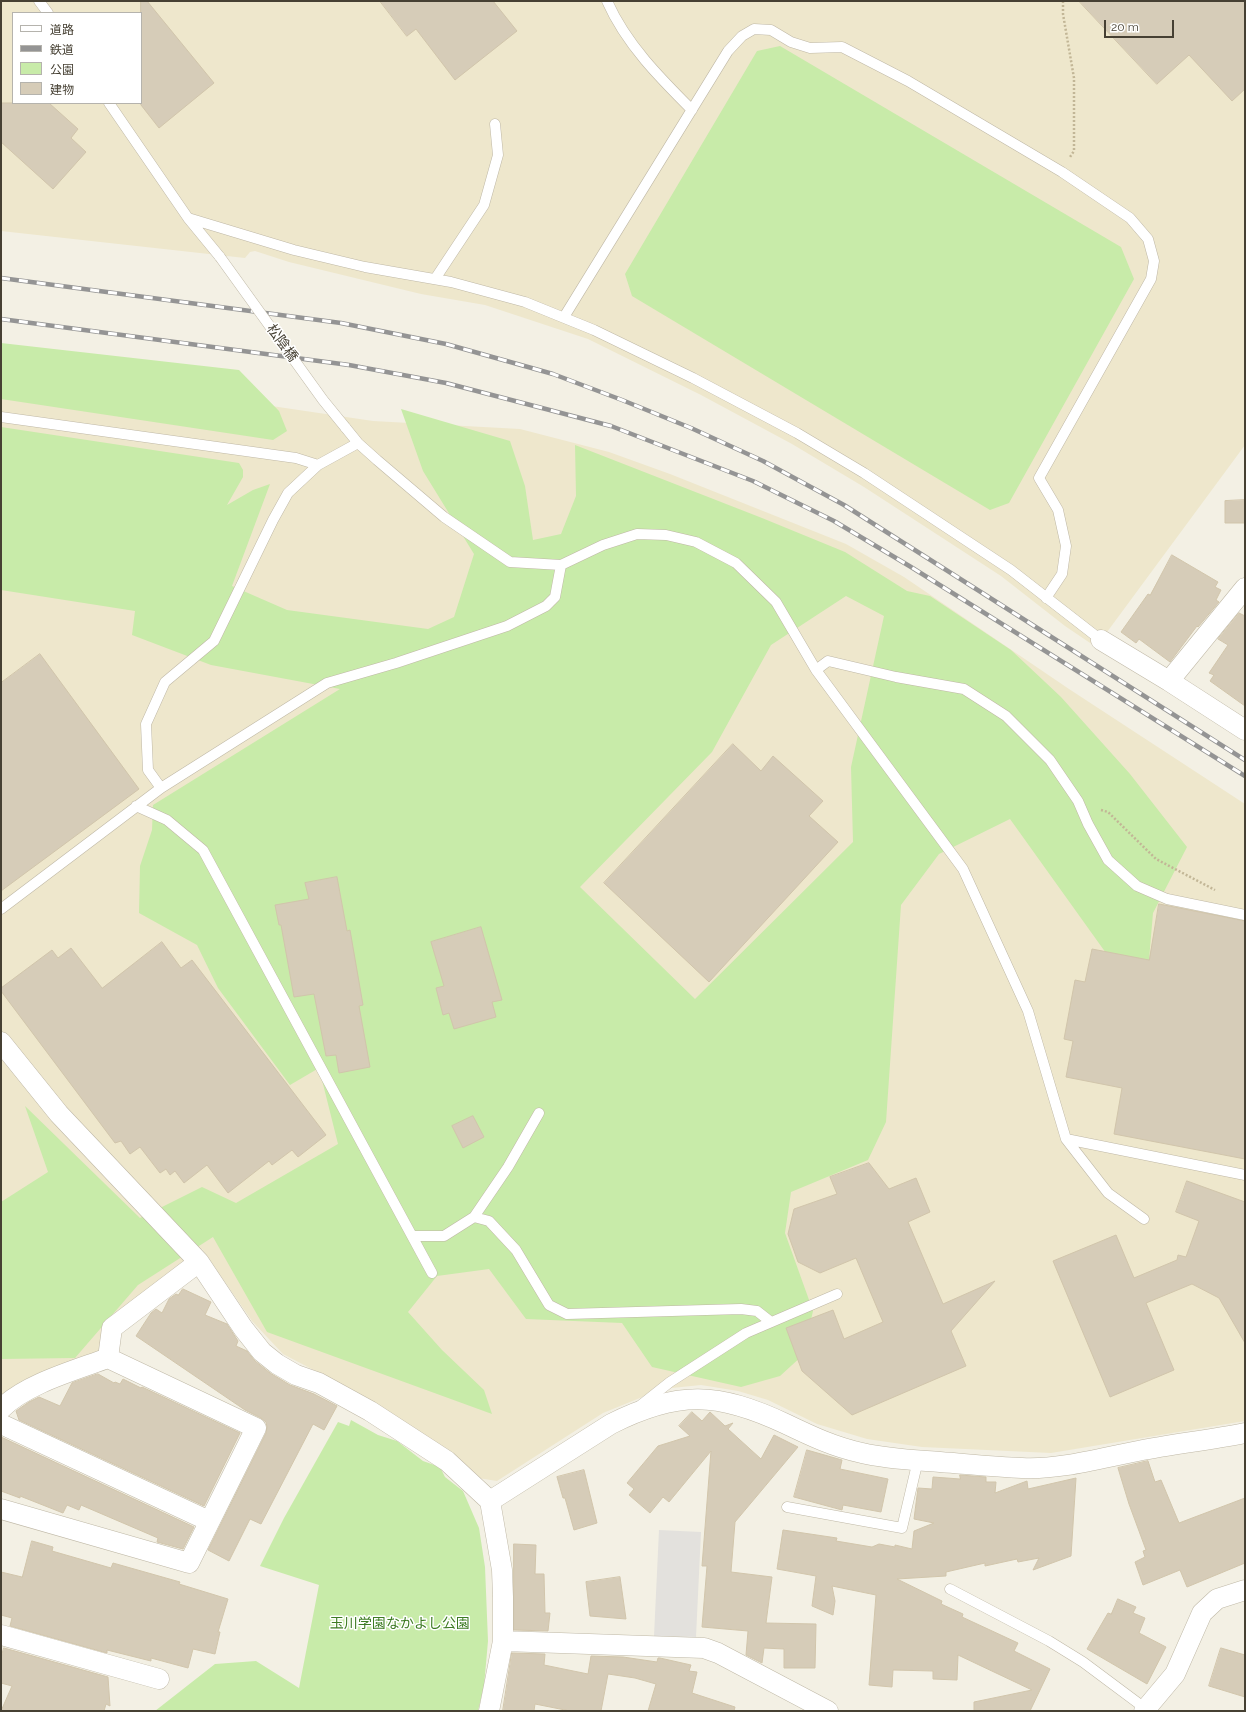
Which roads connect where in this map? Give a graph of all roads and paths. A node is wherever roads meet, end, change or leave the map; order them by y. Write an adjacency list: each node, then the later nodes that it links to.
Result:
1 (39, 1): 4 (lane)
2 (607, 1): 6 (lane)
3 (1063, 1): 8 (path)
4 (47, 12)
5 (111, 104): 9 (lane, 松陰橋)
6 (692, 110): 8 (lane); 11 (lane)
7 (495, 124): 10 (lane)
8 (1062, 172): 17 (lane)
9 (188, 218): 10 (lane); 13 (lane, 松陰橋, bridge)
10 (435, 279): 11 (lane)
11 (564, 317): 17 (lane)
12 (1, 417): 14 (lane)
13 (358, 443): 14 (lane); 15 (lane, 松陰橋)
14 (318, 465): 22 (lane)
15 (560, 565): 19 (lane); 22 (lane)
16 (1245, 588): 20 (street)
17 (1046, 598): 18 (lane)
18 (1101, 640): 20 (street)
19 (816, 670): 23 (lane); 30 (lane)
20 (1169, 681): 21 (street)
21 (1245, 730)
22 (161, 788): 24 (lane)
23 (1078, 801): 26 (path); 26 (lane)
24 (136, 806): 25 (lane); 34 (lane)
25 (1, 909)
26 (1232, 912): 27 (lane)
27 (1245, 915)
28 (1, 1042): 35 (street)
29 (539, 1113): 32 (lane)
30 (1066, 1139): 31 (lane); 33 (lane)
31 (1245, 1175)
32 (474, 1217): 34 (lane); 38 (lane)
33 (1144, 1219)
34 (412, 1236): 36 (lane)
35 (199, 1262): 39 (street); 45 (street)
36 (432, 1273)
37 (837, 1294): 38 (lane)
38 (771, 1322): 41 (lane)
39 (108, 1358): 40 (street); 48 (street)
40 (1, 1409)
41 (626, 1416): 44 (street); 45 (street)
42 (1, 1424): 48 (street)
43 (1245, 1434): 44 (street)
44 (918, 1460): 46 (lane)
45 (490, 1501): 52 (street)
46 (787, 1507)
47 (1, 1509): 48 (street)
48 (209, 1521)
49 (950, 1589): 54 (lane)
50 (1245, 1590): 54 (street)
51 (1, 1635): 53 (street)
52 (503, 1641): 55 (street); 56 (street)
53 (159, 1679)
54 (1145, 1710)
55 (489, 1711)
56 (828, 1711)

